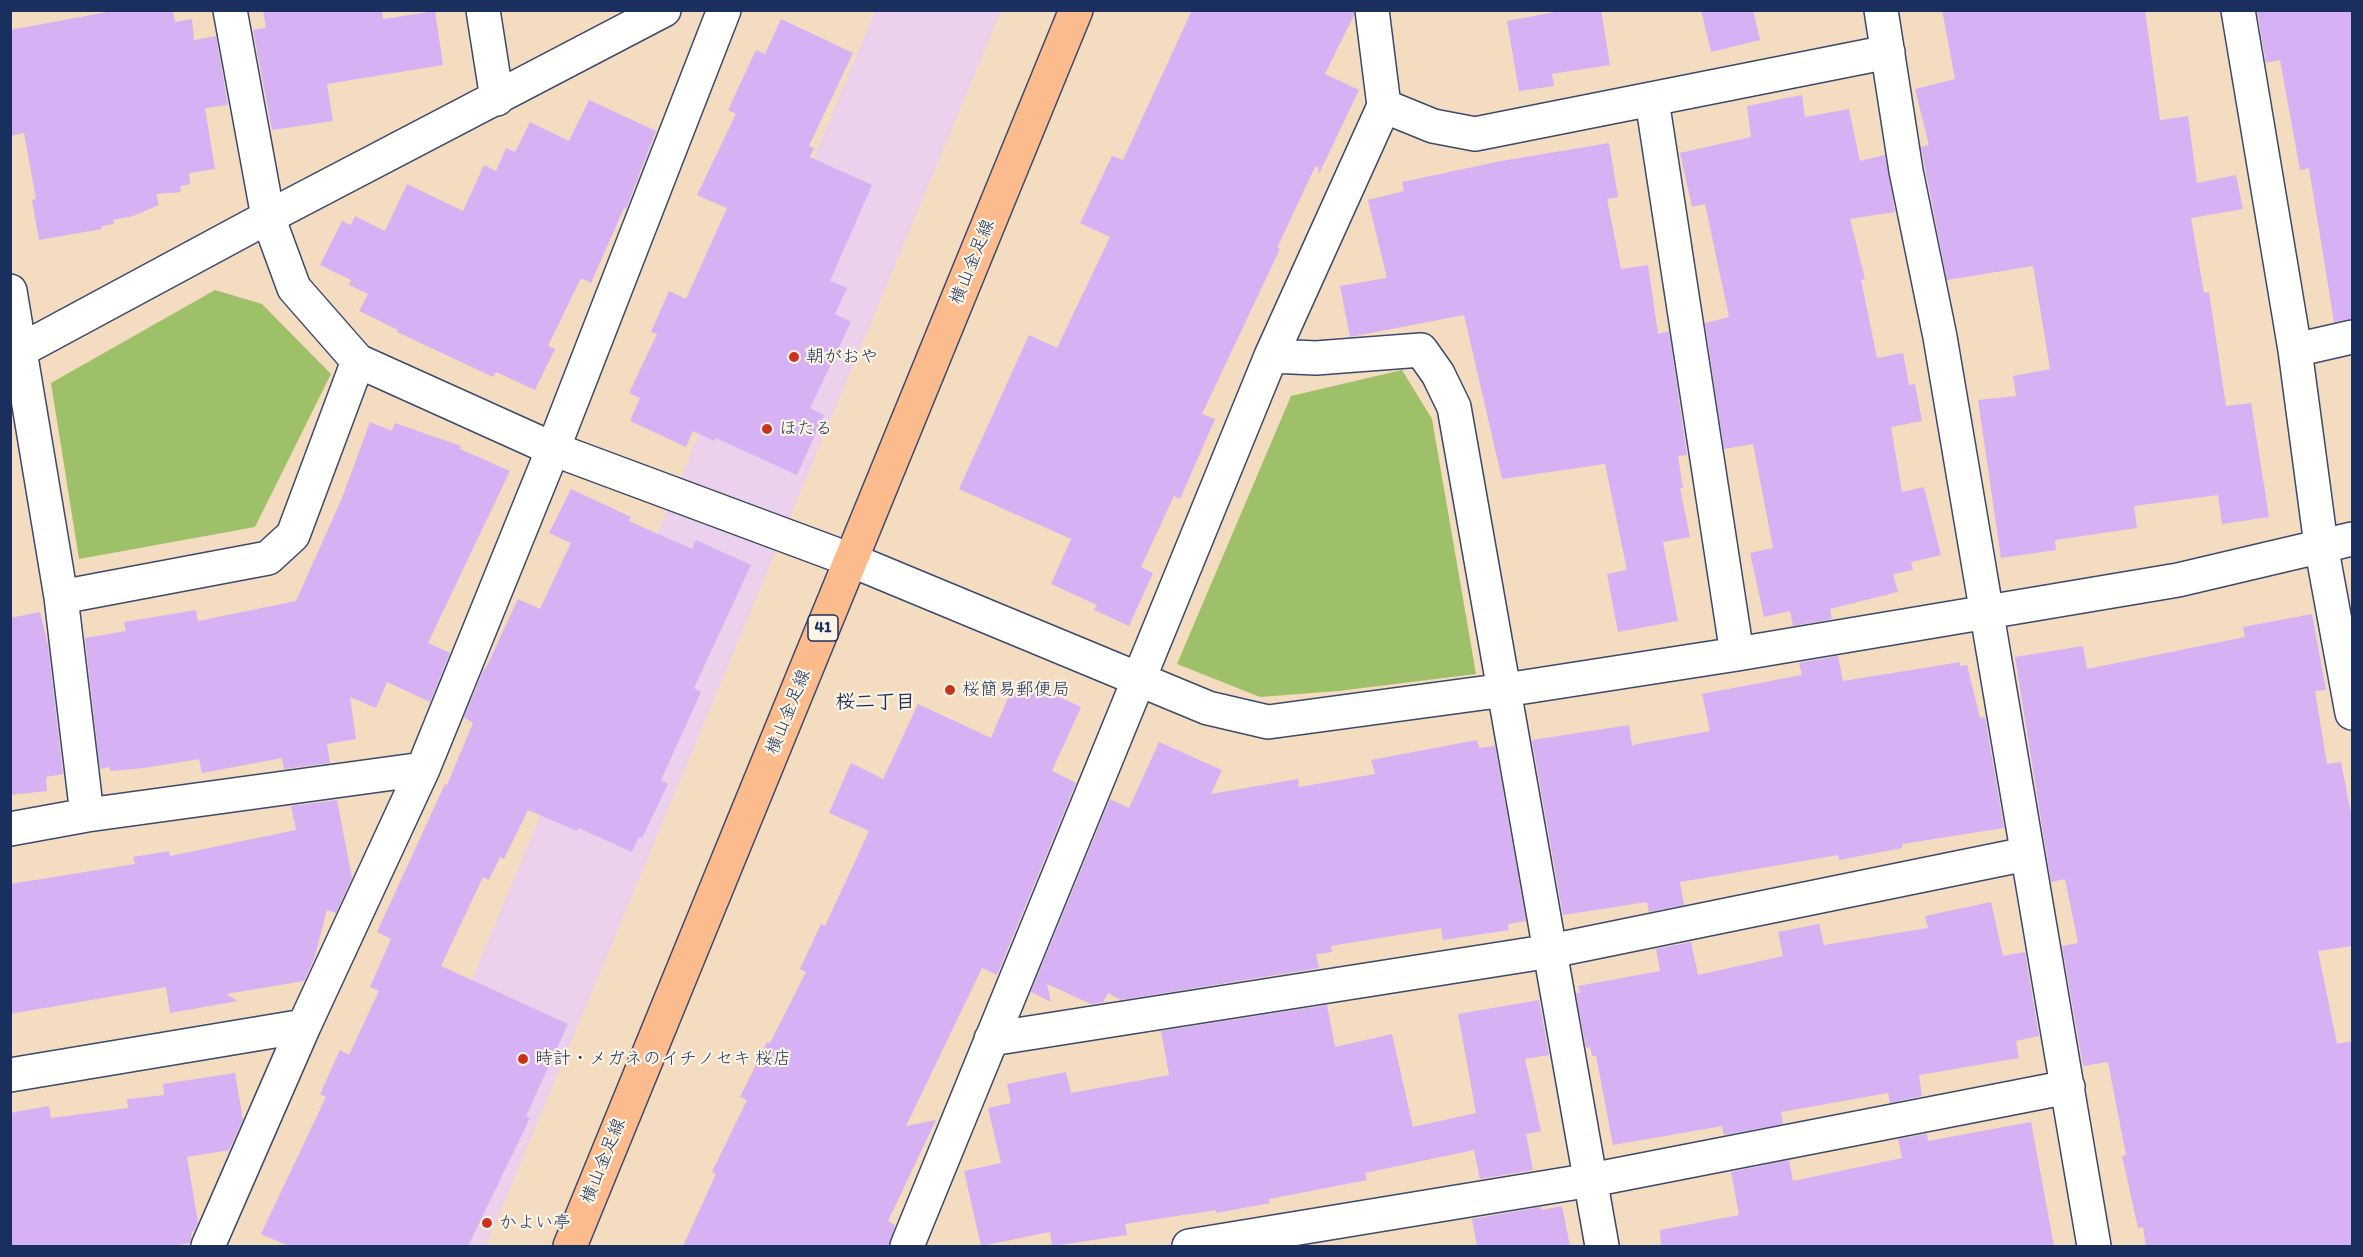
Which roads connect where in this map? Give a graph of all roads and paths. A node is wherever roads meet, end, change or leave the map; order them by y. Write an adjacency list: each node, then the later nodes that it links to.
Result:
1 (230, 10): 13 (street)
2 (483, 10): 10 (street)
3 (663, 10): 10 (street)
4 (724, 10): 20 (street)
5 (1076, 10): 23 (main road, 横山金足線 / 41)
6 (1372, 10): 12 (street)
7 (1881, 10): 9 (street)
8 (2238, 10): 16 (street)
9 (1888, 52): 11 (street); 25 (street)
10 (497, 99): 13 (street)
11 (1652, 100): 12 (street); 26 (street)
12 (1384, 106): 18 (street)
13 (268, 217): 17 (street); 19 (street)
14 (10, 291): 17 (street)
15 (2352, 337): 16 (street)
16 (2295, 350): 22 (street)
17 (16, 353): 24 (street)
18 (1271, 356): 27 (street); 28 (street)
19 (358, 361): 20 (street); 24 (street)
20 (553, 449): 23 (street); 30 (street)
21 (2352, 539): 22 (street)
22 (2321, 545): 25 (street); 29 (street)
23 (851, 560): 27 (street); 42 (main road, 横山金足線 / 41)
24 (61, 597): 31 (street)
25 (1986, 611): 26 (street); 33 (street)
26 (1737, 654): 28 (street)
27 (1139, 681): 28 (street); 36 (street)
28 (1505, 690): 34 (street)
29 (2352, 713)
30 (423, 769): 31 (street); 35 (street)
31 (87, 815): 32 (street)
32 (10, 830)
33 (2026, 854): 34 (street); 38 (street)
34 (1551, 951): 36 (street); 39 (street)
35 (304, 1026): 37 (street); 41 (street)
36 (991, 1039): 43 (street)
37 (10, 1075)
38 (2068, 1087): 39 (street); 46 (street)
39 (1591, 1180): 40 (street); 45 (street)
40 (1354, 1233): 44 (street)
41 (208, 1246)
42 (570, 1246)
43 (907, 1246)
44 (1188, 1246)
45 (1602, 1246)
46 (2094, 1246)

